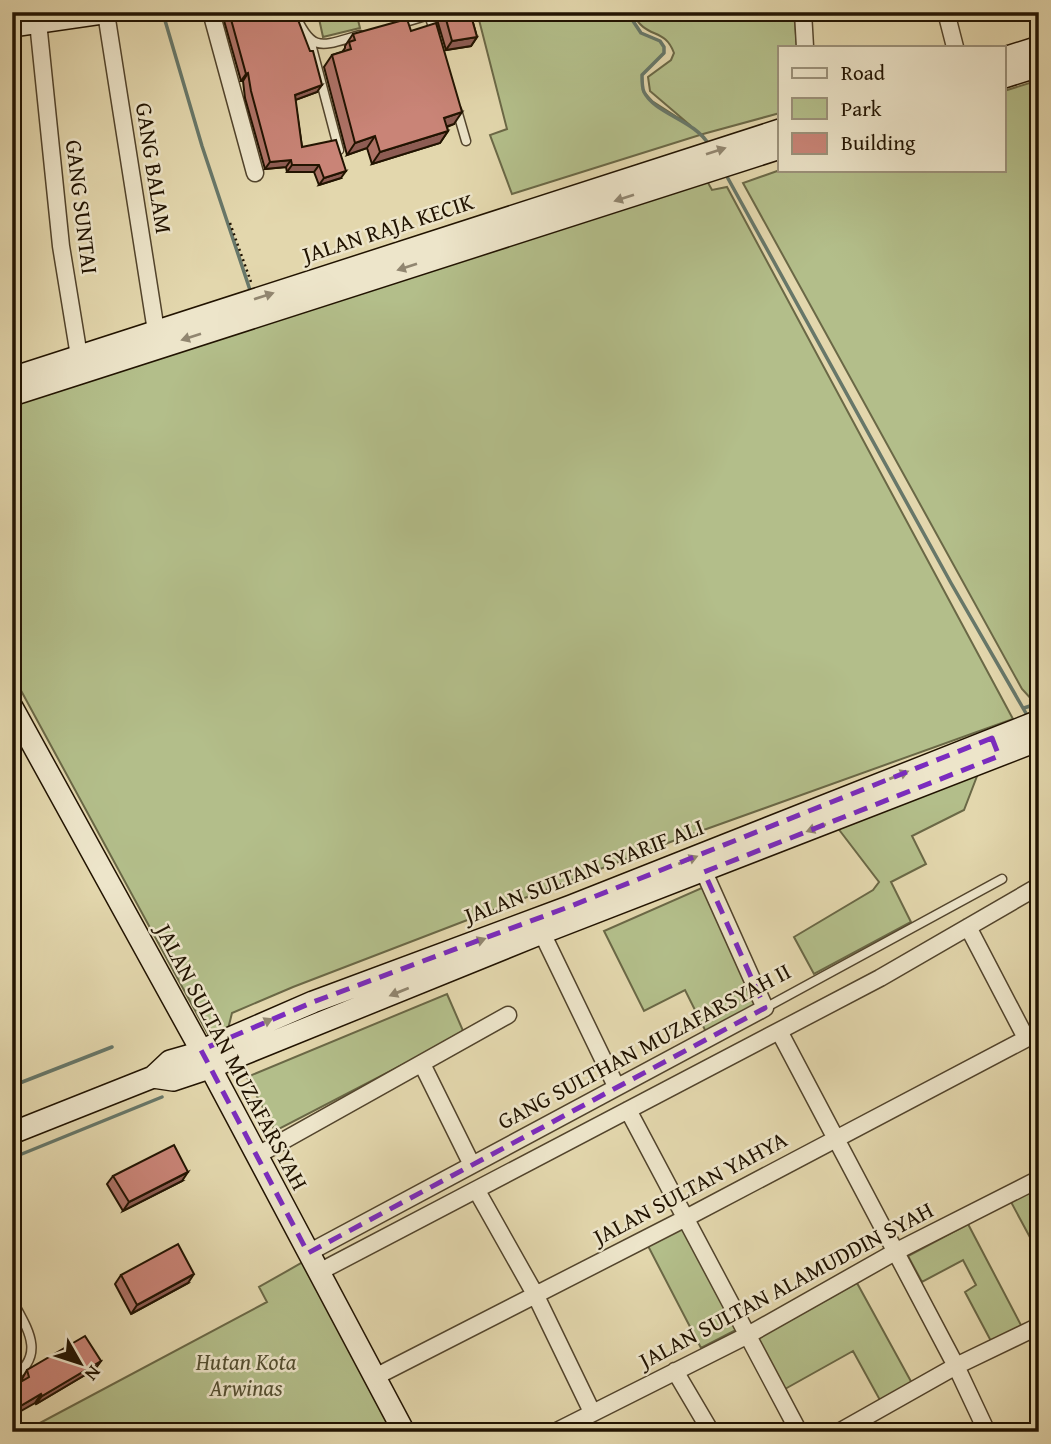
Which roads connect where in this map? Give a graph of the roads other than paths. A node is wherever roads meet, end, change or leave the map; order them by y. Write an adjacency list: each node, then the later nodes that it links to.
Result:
1 (107, 12): 6 (street); 26 (street, GANG BALAM)
2 (211, 12): 24 (street)
3 (294, 12): 10 (lane)
4 (803, 12): 12 (street)
5 (946, 12): 13 (street)
6 (38, 22): 7 (street); 27 (street, GANG SUNTAI)
7 (12, 26)
8 (391, 26): 11 (lane)
9 (365, 33): 10 (lane)
10 (310, 40): 23 (lane)
11 (437, 40)
12 (805, 46)
13 (955, 46)
14 (1039, 47): 15 (street)
15 (1006, 57)
16 (1039, 66): 17 (street)
17 (1006, 76)
18 (455, 103): 20 (lane)
19 (778, 131): 21 (street, JALAN RAJA KECIK)
20 (466, 141)
21 (754, 148): 22 (street, JALAN RAJA KECIK); 25 (street, JALAN RAJA KECIK)
22 (778, 148)
23 (342, 160)
24 (255, 173)
25 (508, 226): 26 (street, JALAN RAJA KECIK, one-way to 25); 28 (street, JALAN RAJA KECIK, one-way to 28)
26 (156, 331): 27 (street, JALAN RAJA KECIK)
27 (79, 356): 28 (street, JALAN RAJA KECIK)
28 (18, 385)
29 (12, 707): 42 (street, JALAN SULTAN MUZAFARSYAH)
30 (1039, 721): 32 (street, JALAN SULTAN SYARIF ALI)
31 (1039, 740): 32 (street, JALAN SULTAN SYARIF ALI)
32 (996, 747): 33 (street, JALAN SULTAN SYARIF ALI, one-way to 33); 42 (street, JALAN SULTAN SYARIF ALI, one-way to 32)
33 (704, 872): 37 (street, JALAN SULTAN SYARIF ALI); 38 (street)
34 (1002, 879): 38 (lane, GANG SULTHAN MUZAFARSYAH II)
35 (1039, 886): 36 (street)
36 (968, 927): 40 (street); 41 (street)
37 (542, 933): 42 (street, JALAN SULTAN SYARIF ALI, one-way to 42); 44 (street)
38 (765, 1008): 44 (street, GANG SULTHAN MUZAFARSYAH II)
39 (508, 1015): 43 (street)
40 (779, 1031): 45 (street); 47 (street)
41 (1032, 1035): 47 (street, JALAN SULTAN YAHYA)
42 (205, 1059): 46 (street, JALAN SULTAN SYARIF ALI); 48 (street, JALAN SULTAN MUZAFARSYAH)
43 (422, 1064): 48 (street); 49 (street)
44 (616, 1086): 49 (street, GANG SULTHAN MUZAFARSYAH II)
45 (628, 1110): 51 (street); 52 (street)
46 (12, 1133)
47 (837, 1137): 52 (street, JALAN SULTAN YAHYA); 53 (street)
48 (256, 1156): 54 (street, JALAN SULTAN MUZAFARSYAH)
49 (472, 1165): 54 (street, GANG SULTHAN MUZAFARSYAH II)
50 (1039, 1179): 53 (street, JALAN SULTAN ALAMUDDIN SYAH)
51 (477, 1191): 55 (street); 56 (street)
52 (684, 1219): 56 (street, JALAN SULTAN YAHYA); 59 (street)
53 (895, 1252): 59 (street, JALAN SULTAN ALAMUDDIN SYAH); 60 (street)
54 (308, 1253): 55 (street, JALAN SULTAN MUZAFARSYAH)
55 (319, 1272): 62 (street, JALAN SULTAN MUZAFARSYAH)
56 (535, 1294): 62 (street, JALAN SULTAN YAHYA); 64 (street)
57 (12, 1300): 63 (lane)
58 (1039, 1326): 60 (street)
59 (748, 1335): 61 (street, JALAN SULTAN ALAMUDDIN SYAH); 68 (street)
60 (956, 1366): 69 (street); 70 (street)
61 (675, 1371): 64 (street, JALAN SULTAN ALAMUDDIN SYAH); 67 (street)
62 (375, 1377): 65 (street, JALAN SULTAN MUZAFARSYAH)
63 (12, 1378)
64 (592, 1412): 66 (street, JALAN SULTAN ALAMUDDIN SYAH)
65 (404, 1432)
66 (555, 1432)
67 (711, 1432)
68 (799, 1432)
69 (839, 1432)
70 (987, 1432)

